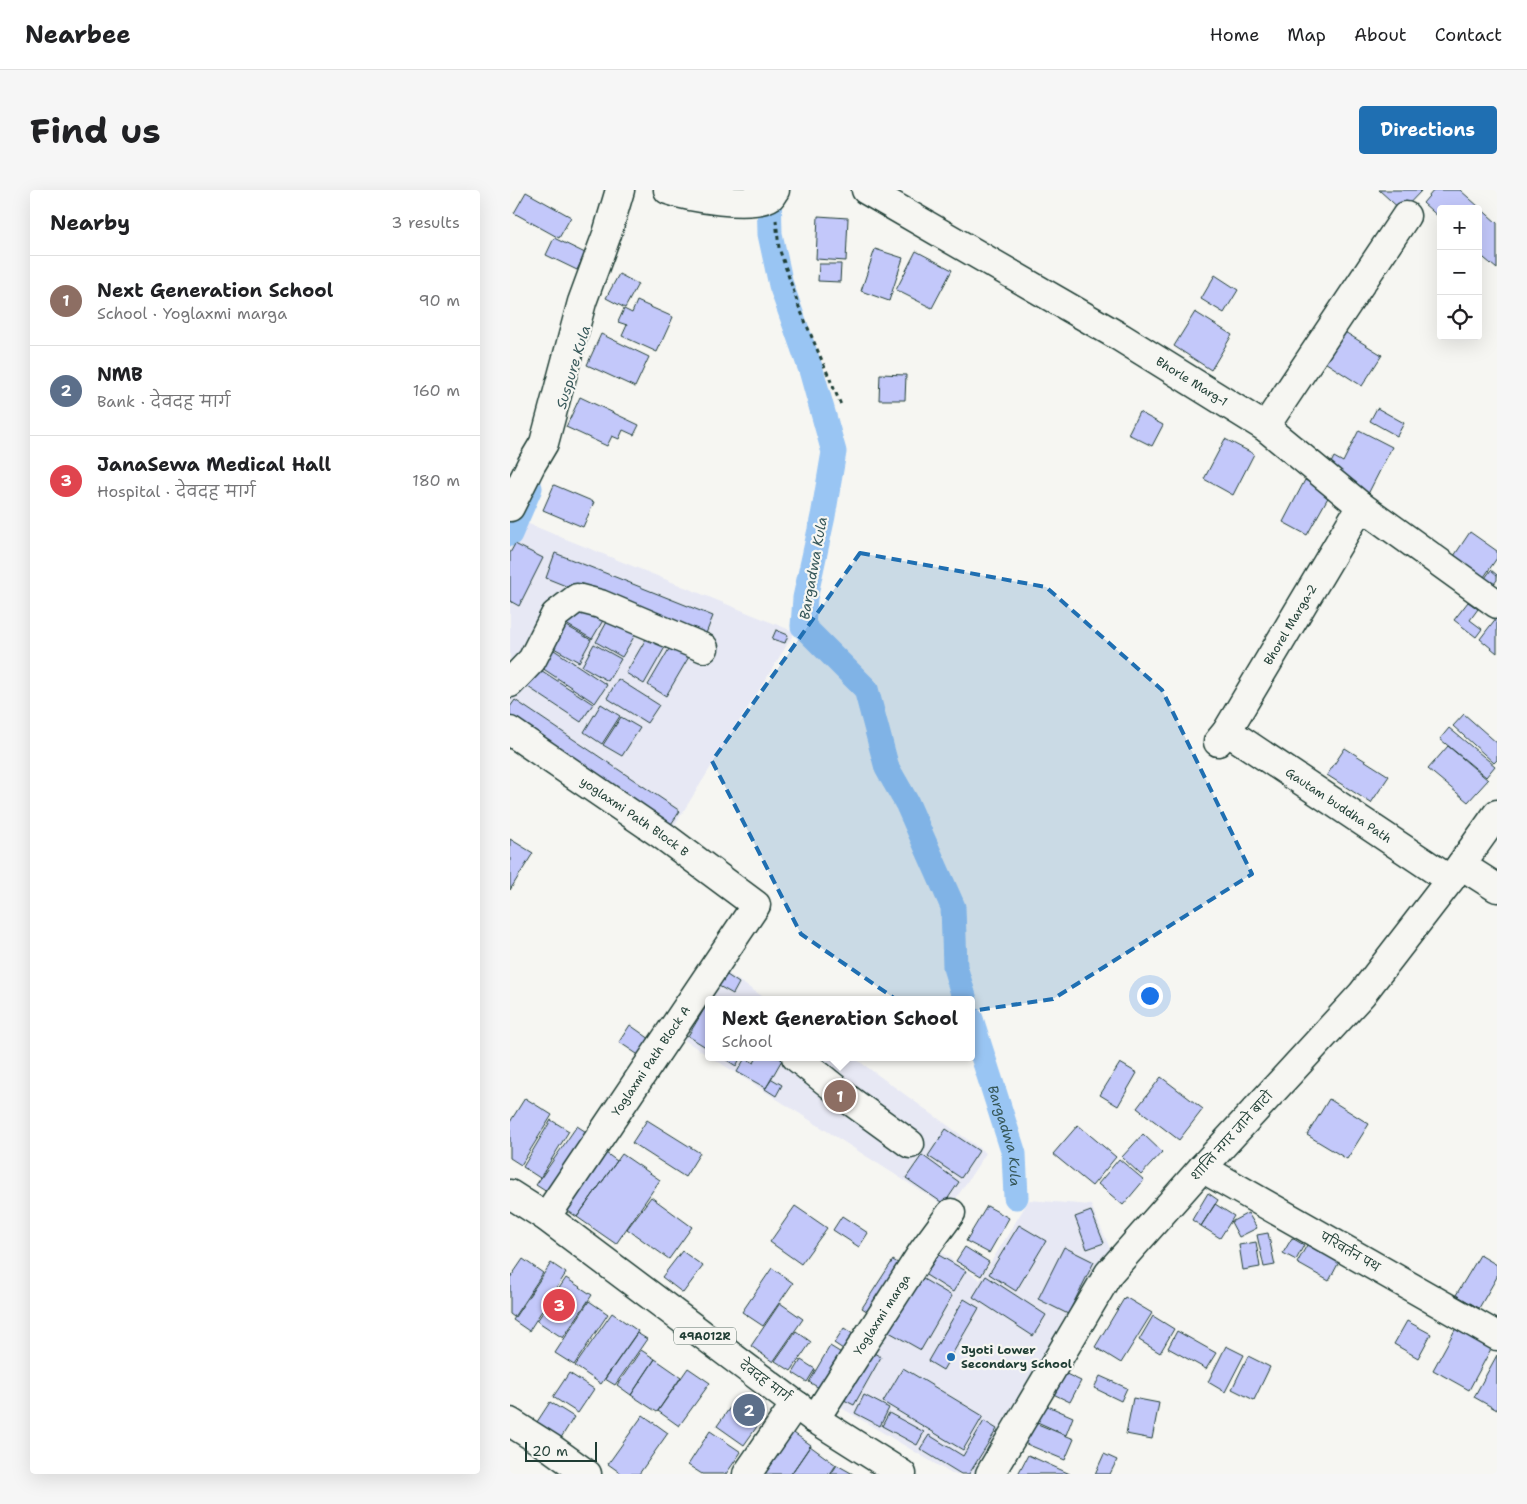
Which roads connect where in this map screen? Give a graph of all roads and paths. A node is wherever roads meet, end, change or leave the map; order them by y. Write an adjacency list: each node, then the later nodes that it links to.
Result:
1 (620, 190): 9 (street)
2 (668, 190): 4 (street)
3 (866, 190): 7 (street, Bhorle Marg-1)
4 (775, 200): 6 (path)
5 (1406, 216): 7 (street)
6 (841, 405)
7 (1265, 427): 8 (street, Bhorle Marg-1)
8 (1361, 506): 10 (street, Bhorle Marg-1); 14 (street, Bhorel Marga-2)
9 (510, 507)
10 (1497, 604)
11 (704, 648): 12 (street)
12 (510, 683)
13 (510, 731): 18 (street, yoglaxmi Path Block B)
14 (1223, 737): 16 (street, Gautam buddha Path)
15 (1497, 814): 16 (street, शान्ति नगर जाने बाटो)
16 (1455, 872): 17 (street, Gautam buddha Path); 22 (street, शान्ति नगर जाने बाटो)
17 (1497, 888)
18 (756, 905): 19 (street, Yoglaxmi Path Block A)
19 (704, 996): 25 (street, Yoglaxmi Path Block A)
20 (801, 1061): 21 (street)
21 (910, 1144)
22 (1202, 1168): 26 (street, परिवर्तन पथ); 32 (street, शान्ति नगर जाने बाटो)
23 (510, 1194): 25 (street, देवदह मार्ग / 49A012R)
24 (951, 1213): 27 (street, Yoglaxmi marga)
25 (546, 1217): 27 (street, देवदह मार्ग / 49A012R)
26 (1497, 1336)
27 (807, 1413): 30 (street, Yoglaxmi marga); 31 (street, देवदह मार्ग / 49A012R)
28 (510, 1422): 29 (street)
29 (587, 1474)
30 (747, 1474)
31 (902, 1474)
32 (990, 1474)

